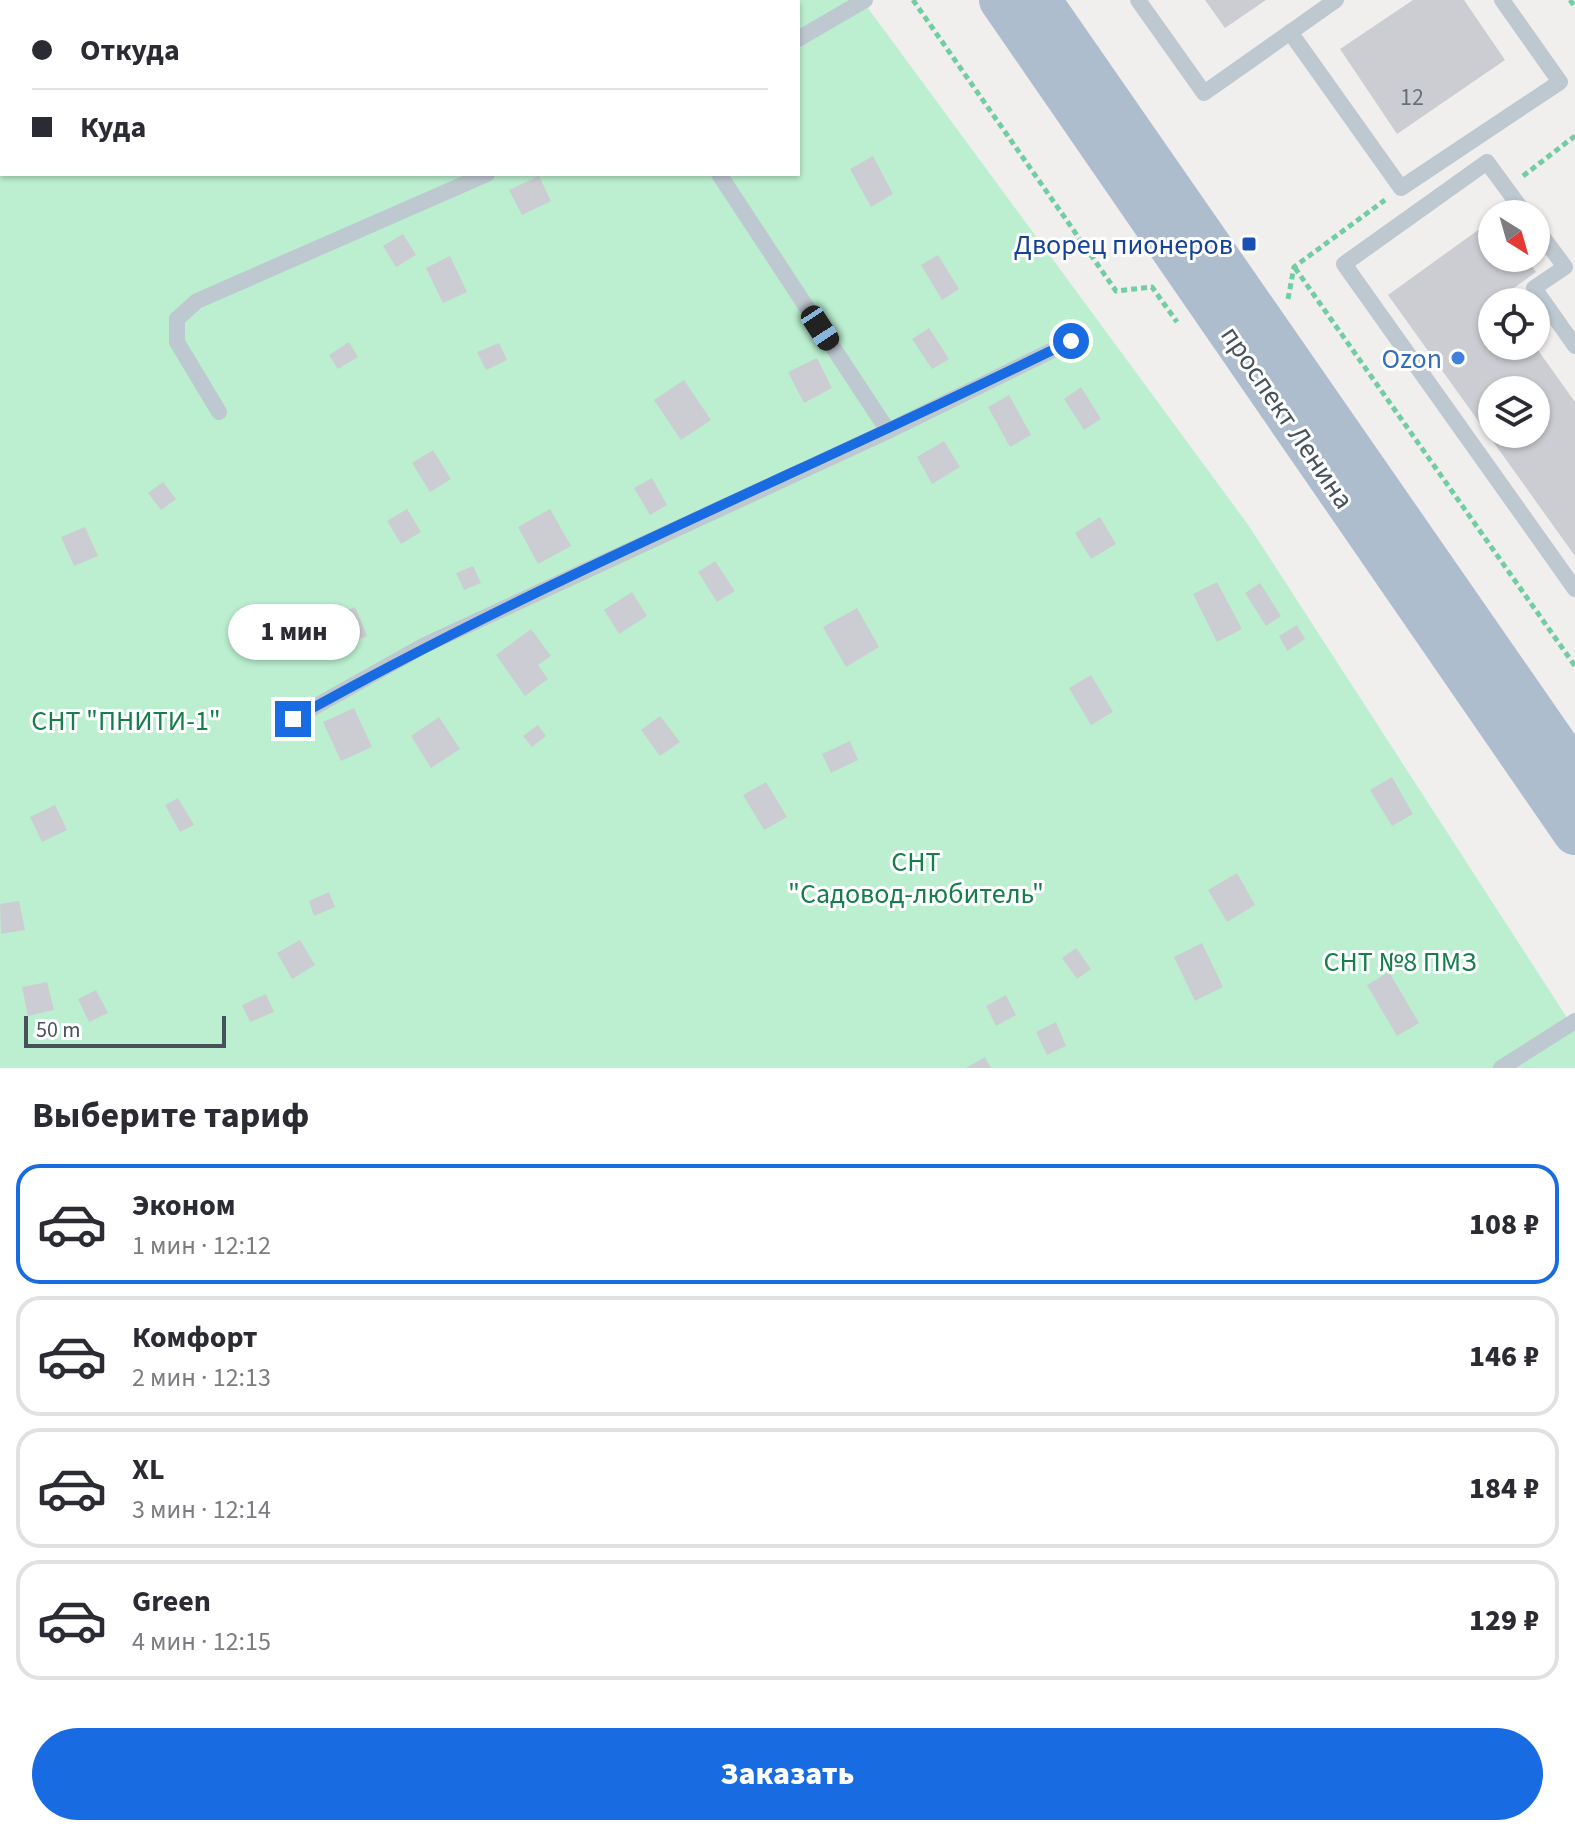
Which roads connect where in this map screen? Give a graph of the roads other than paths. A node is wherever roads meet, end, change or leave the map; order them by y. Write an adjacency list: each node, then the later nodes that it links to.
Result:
1 (865, 0): 8 (lane)
2 (1001, 0): 20 (main road, проспект Ленина)
3 (1039, 0): 19 (main road, проспект Ленина)
4 (1138, 0): 7 (lane)
5 (1336, 0): 7 (lane)
6 (1502, 0): 7 (lane)
7 (1290, 32)
8 (800, 38)
9 (482, 176): 15 (lane)
10 (720, 176): 16 (lane)
11 (1515, 200): 17 (lane)
12 (1550, 247): 14 (lane)
13 (1071, 341): 16 (lane)
14 (1575, 346)
15 (219, 412)
16 (888, 431): 18 (lane)
17 (1575, 589)
18 (293, 719)
19 (1575, 773)
20 (1575, 833)
21 (1575, 1021): 22 (lane)
22 (1501, 1068)

